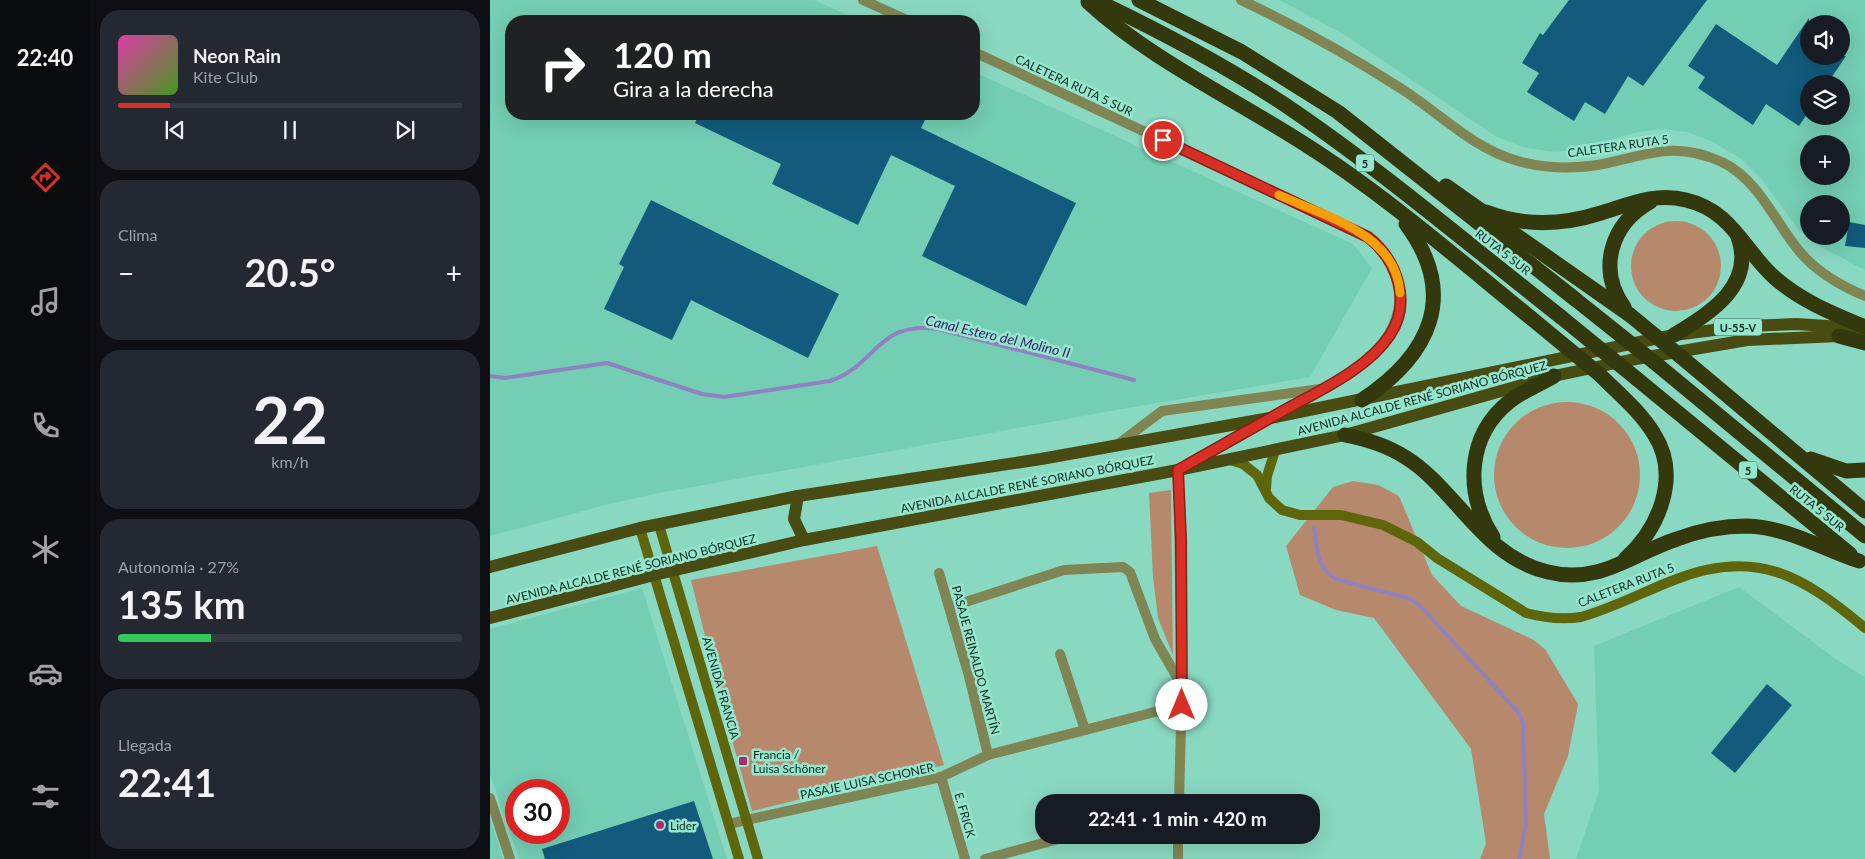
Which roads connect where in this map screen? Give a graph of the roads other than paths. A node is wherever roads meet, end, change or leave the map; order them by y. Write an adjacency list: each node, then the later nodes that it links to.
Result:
1 (863, 0): 6 (street)
2 (1085, 0): 10 (highway)
3 (1096, 0): 38 (highway, RUTA 5 SUR / 5, bridge)
4 (1139, 0): 8 (highway, RUTA 5 SUR / 5)
5 (1241, 0): 13 (street, CALETERA RUTA 5)
6 (896, 15)
7 (980, 55): 20 (street, CALETERA RUTA 5 SUR)
8 (1366, 132): 11 (highway); 35 (highway, RUTA 5 SUR / 5, bridge)
9 (1663, 196): 11 (highway); 12 (highway); 14 (highway)
10 (1393, 207): 21 (highway); 40 (highway, bridge)
11 (1486, 212): 14 (highway)
12 (1734, 229): 15 (highway); 16 (highway)
13 (1865, 296)
14 (1627, 311): 25 (highway, bridge)
15 (1865, 329): 16 (main road, AVENIDA ALCALDE RENÉ SORIANO BÓRQUEZ / U-55-V); 17 (main road, AVENIDA ALCALDE RENÉ SORIANO BÓRQUEZ / U-55-V)
16 (1674, 335): 21 (main road, AVENIDA ALCALDE RENÉ SORIANO BÓRQUEZ / U-55-V)
17 (1839, 336): 18 (highway); 19 (main road, AVENIDA ALCALDE RENÉ SORIANO BÓRQUEZ / U-55-V)
18 (1865, 343)
19 (1554, 376): 23 (main road, AVENIDA ALCALDE RENÉ SORIANO BÓRQUEZ); 37 (highway)
20 (1326, 388): 22 (street, CALETERA RUTA 5 SUR); 24 (street, CALETERA RUTA 5 SUR)
21 (1362, 400): 22 (main road, AVENIDA ALCALDE RENÉ SORIANO BÓRQUEZ)
22 (1270, 418): 24 (main road, AVENIDA ALCALDE RENÉ SORIANO BÓRQUEZ); 28 (main road)
23 (1345, 435): 26 (main road, AVENIDA ALCALDE RENÉ SORIANO BÓRQUEZ); 37 (highway)
24 (1116, 445): 31 (main road, AVENIDA ALCALDE RENÉ SORIANO BÓRQUEZ)
25 (1792, 449): 29 (highway); 32 (highway)
26 (1276, 451): 27 (main road, AVENIDA ALCALDE RENÉ SORIANO BÓRQUEZ); 30 (street)
27 (1230, 460): 28 (main road, AVENIDA ALCALDE RENÉ SORIANO BÓRQUEZ); 30 (street, CALETERA RUTA 5)
28 (1178, 470): 36 (main road, AVENIDA ALCALDE RENÉ SORIANO BÓRQUEZ); 48 (street)
29 (1865, 470)
30 (1266, 488): 46 (street, CALETERA RUTA 5)
31 (798, 496): 33 (main road, AVENIDA ALCALDE RENÉ SORIANO BÓRQUEZ); 36 (main road)
32 (1865, 511)
33 (659, 525): 34 (main road, AVENIDA ALCALDE RENÉ SORIANO BÓRQUEZ); 41 (street, AVENIDA FRANCIA)
34 (640, 528): 39 (main road, AVENIDA ALCALDE RENÉ SORIANO BÓRQUEZ); 43 (street)
35 (1865, 536)
36 (804, 540): 41 (main road, AVENIDA ALCALDE RENÉ SORIANO BÓRQUEZ)
37 (1507, 553): 40 (highway)
38 (1862, 564): 40 (highway)
39 (490, 567)
40 (1609, 570)
41 (673, 571): 43 (main road, AVENIDA ALCALDE RENÉ SORIANO BÓRQUEZ); 55 (street, AVENIDA FRANCIA)
42 (939, 573): 44 (street, PASAJE REINALDO MARTÍN)
43 (654, 575): 45 (main road, AVENIDA ALCALDE RENÉ SORIANO BÓRQUEZ); 56 (street)
44 (950, 607): 48 (street); 51 (street, PASAJE REINALDO MARTÍN)
45 (490, 618)
46 (1865, 628)
47 (1060, 654): 50 (street)
48 (1182, 685): 49 (street)
49 (1182, 705): 50 (street, PASAJE LUISA SCHONER); 53 (street)
50 (1085, 730): 51 (street, PASAJE LUISA SCHONER)
51 (988, 755): 52 (street, PASAJE LUISA SCHONER)
52 (941, 778): 55 (street, PASAJE LUISA SCHONER); 62 (street, E. FRICK)
53 (1179, 794)
54 (490, 798): 59 (street)
55 (747, 820): 56 (street, PASAJE LUISA SCHONER); 61 (street, AVENIDA FRANCIA)
56 (729, 824): 60 (street)
57 (1041, 844): 63 (street)
58 (1178, 844): 64 (street)
59 (510, 859)
60 (739, 859)
61 (758, 859)
62 (965, 859)
63 (985, 859)
64 (1178, 859)

